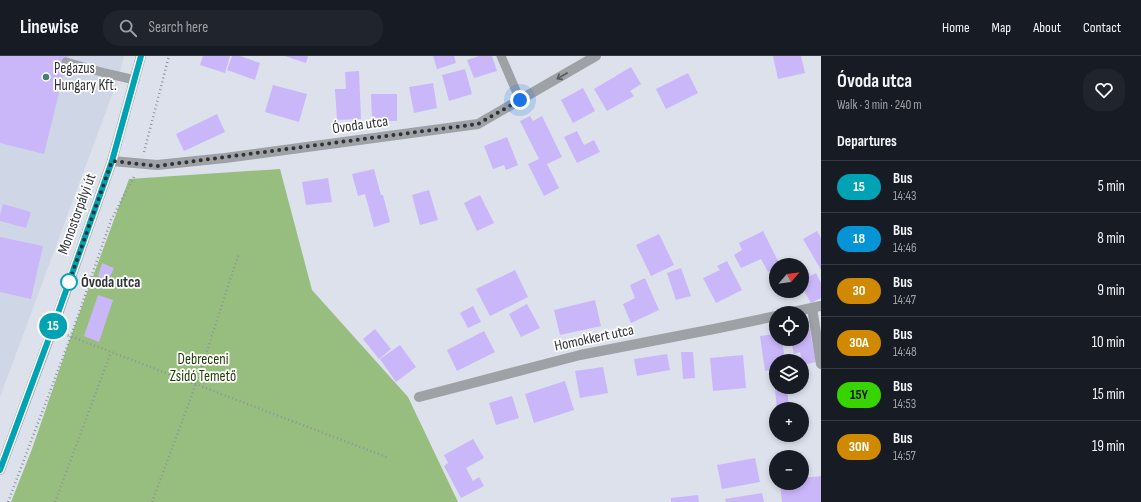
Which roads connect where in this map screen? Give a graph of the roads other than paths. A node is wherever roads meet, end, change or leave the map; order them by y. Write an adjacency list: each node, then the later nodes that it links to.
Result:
1 (141, 56): 5 (street, Monostorpályi út)
2 (501, 56): 6 (lane)
3 (596, 56): 6 (street, Óvoda utca, one-way to 6)
4 (66, 62): 5 (lane)
5 (136, 80): 7 (street, Monostorpályi út)
6 (520, 100): 7 (street, Óvoda utca)
7 (112, 161): 12 (street, Monostorpályi út)
8 (816, 307): 10 (street)
9 (769, 317): 11 (street, Homokkert utca)
10 (821, 364)
11 (419, 397)
12 (0, 470)

